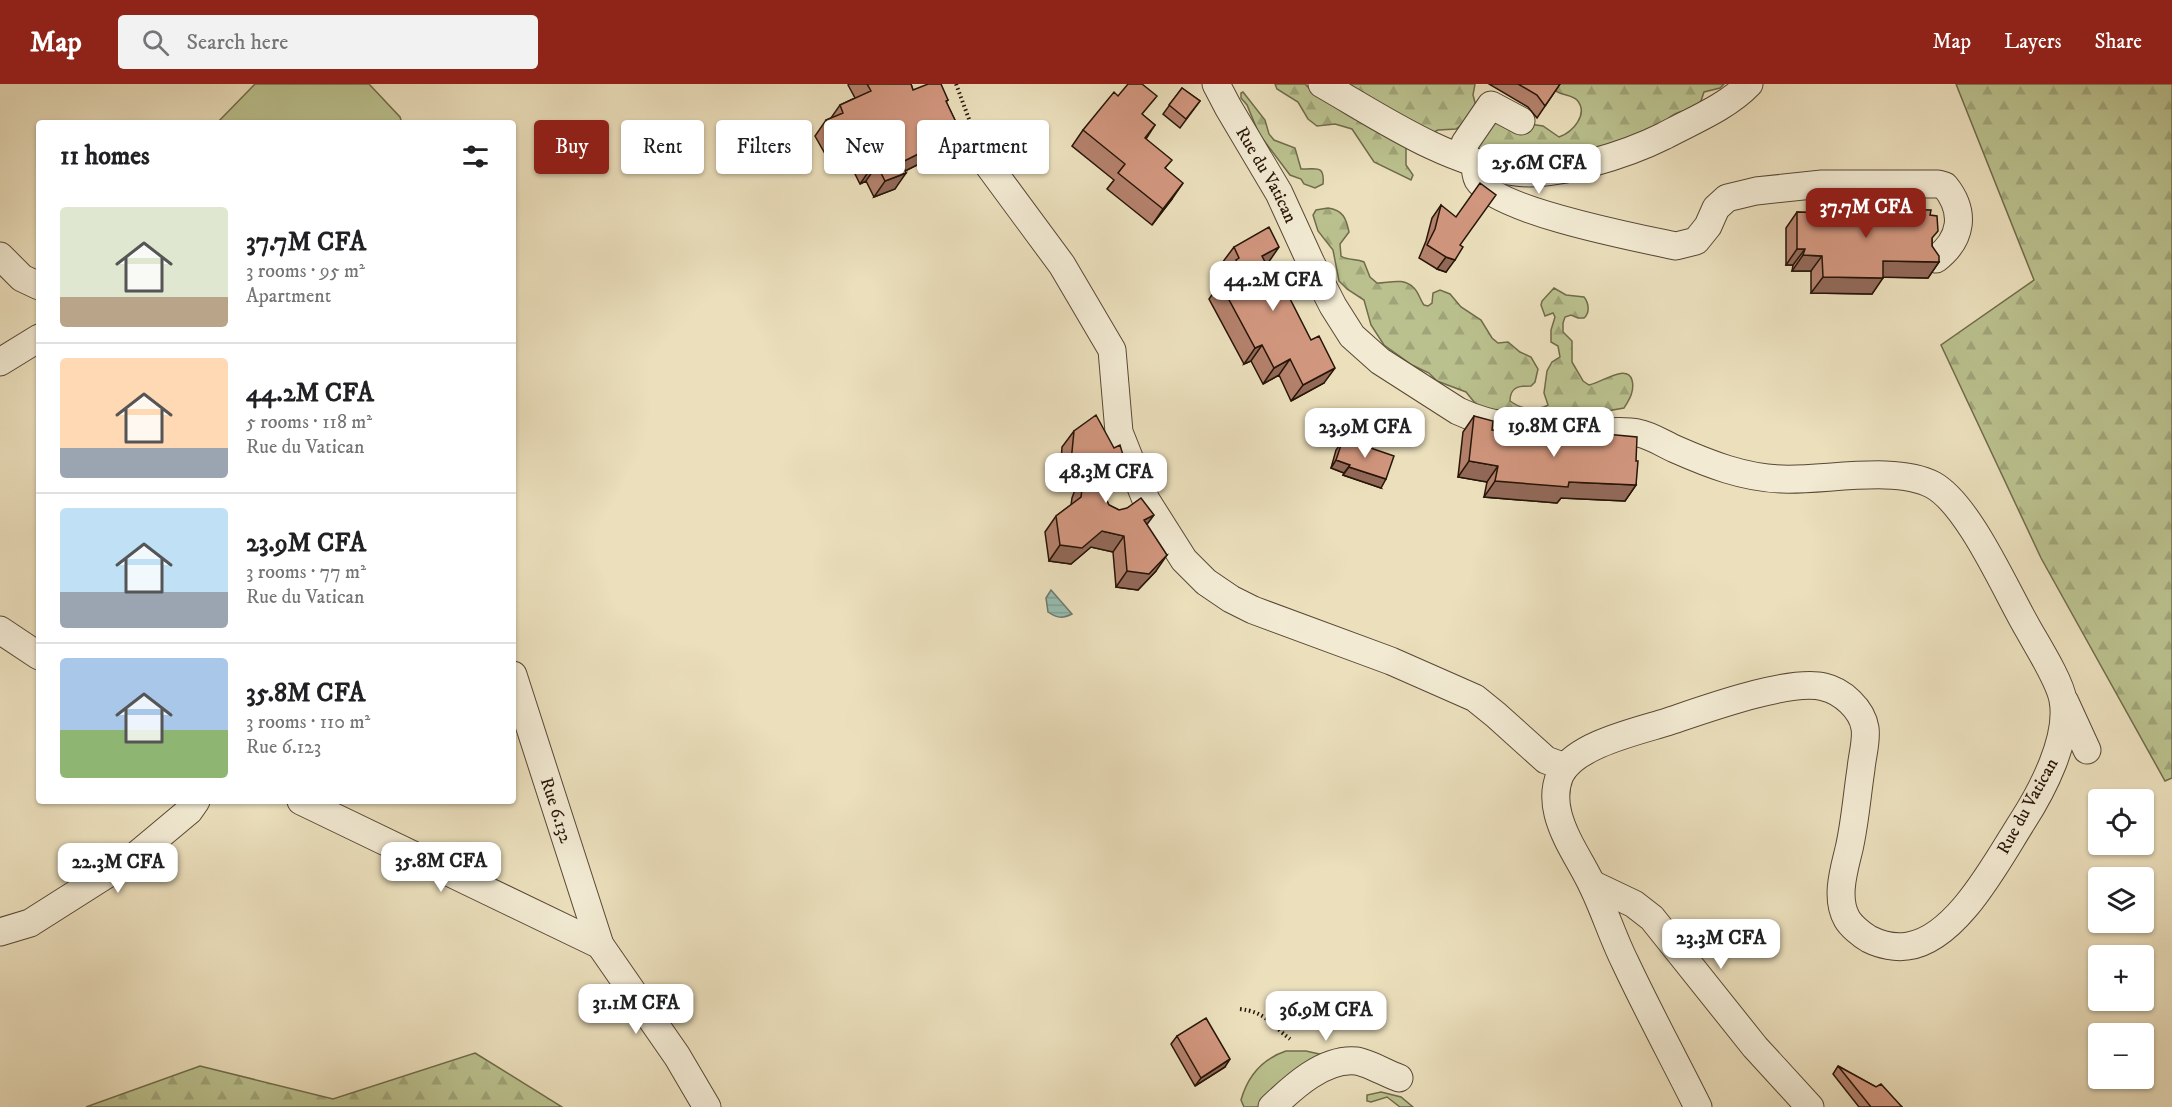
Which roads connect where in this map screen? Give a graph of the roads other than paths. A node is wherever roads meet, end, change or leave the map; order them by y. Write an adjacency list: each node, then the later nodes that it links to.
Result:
1 (1216, 84): 15 (street, Rue du Vatican)
2 (1322, 84): 5 (street)
3 (1749, 84): 5 (street)
4 (1521, 121): 5 (street)
5 (1469, 160): 8 (street)
6 (995, 174): 17 (street)
7 (0, 256): 9 (street)
8 (1936, 259)
9 (36, 285)
10 (36, 340): 11 (street)
11 (0, 362)
12 (0, 630): 13 (street)
13 (36, 654)
14 (516, 684): 22 (street, Rue 6.132)
15 (2064, 698): 16 (street); 17 (street, Rue du Vatican)
16 (2087, 750)
17 (1565, 767): 20 (street)
18 (194, 804): 21 (street)
19 (307, 804): 22 (street)
20 (1592, 884): 26 (street); 27 (street)
21 (0, 932)
22 (600, 945): 24 (street)
23 (1399, 1078): 25 (street)
24 (707, 1107)
25 (1272, 1107)
26 (1698, 1107)
27 (1810, 1107)

